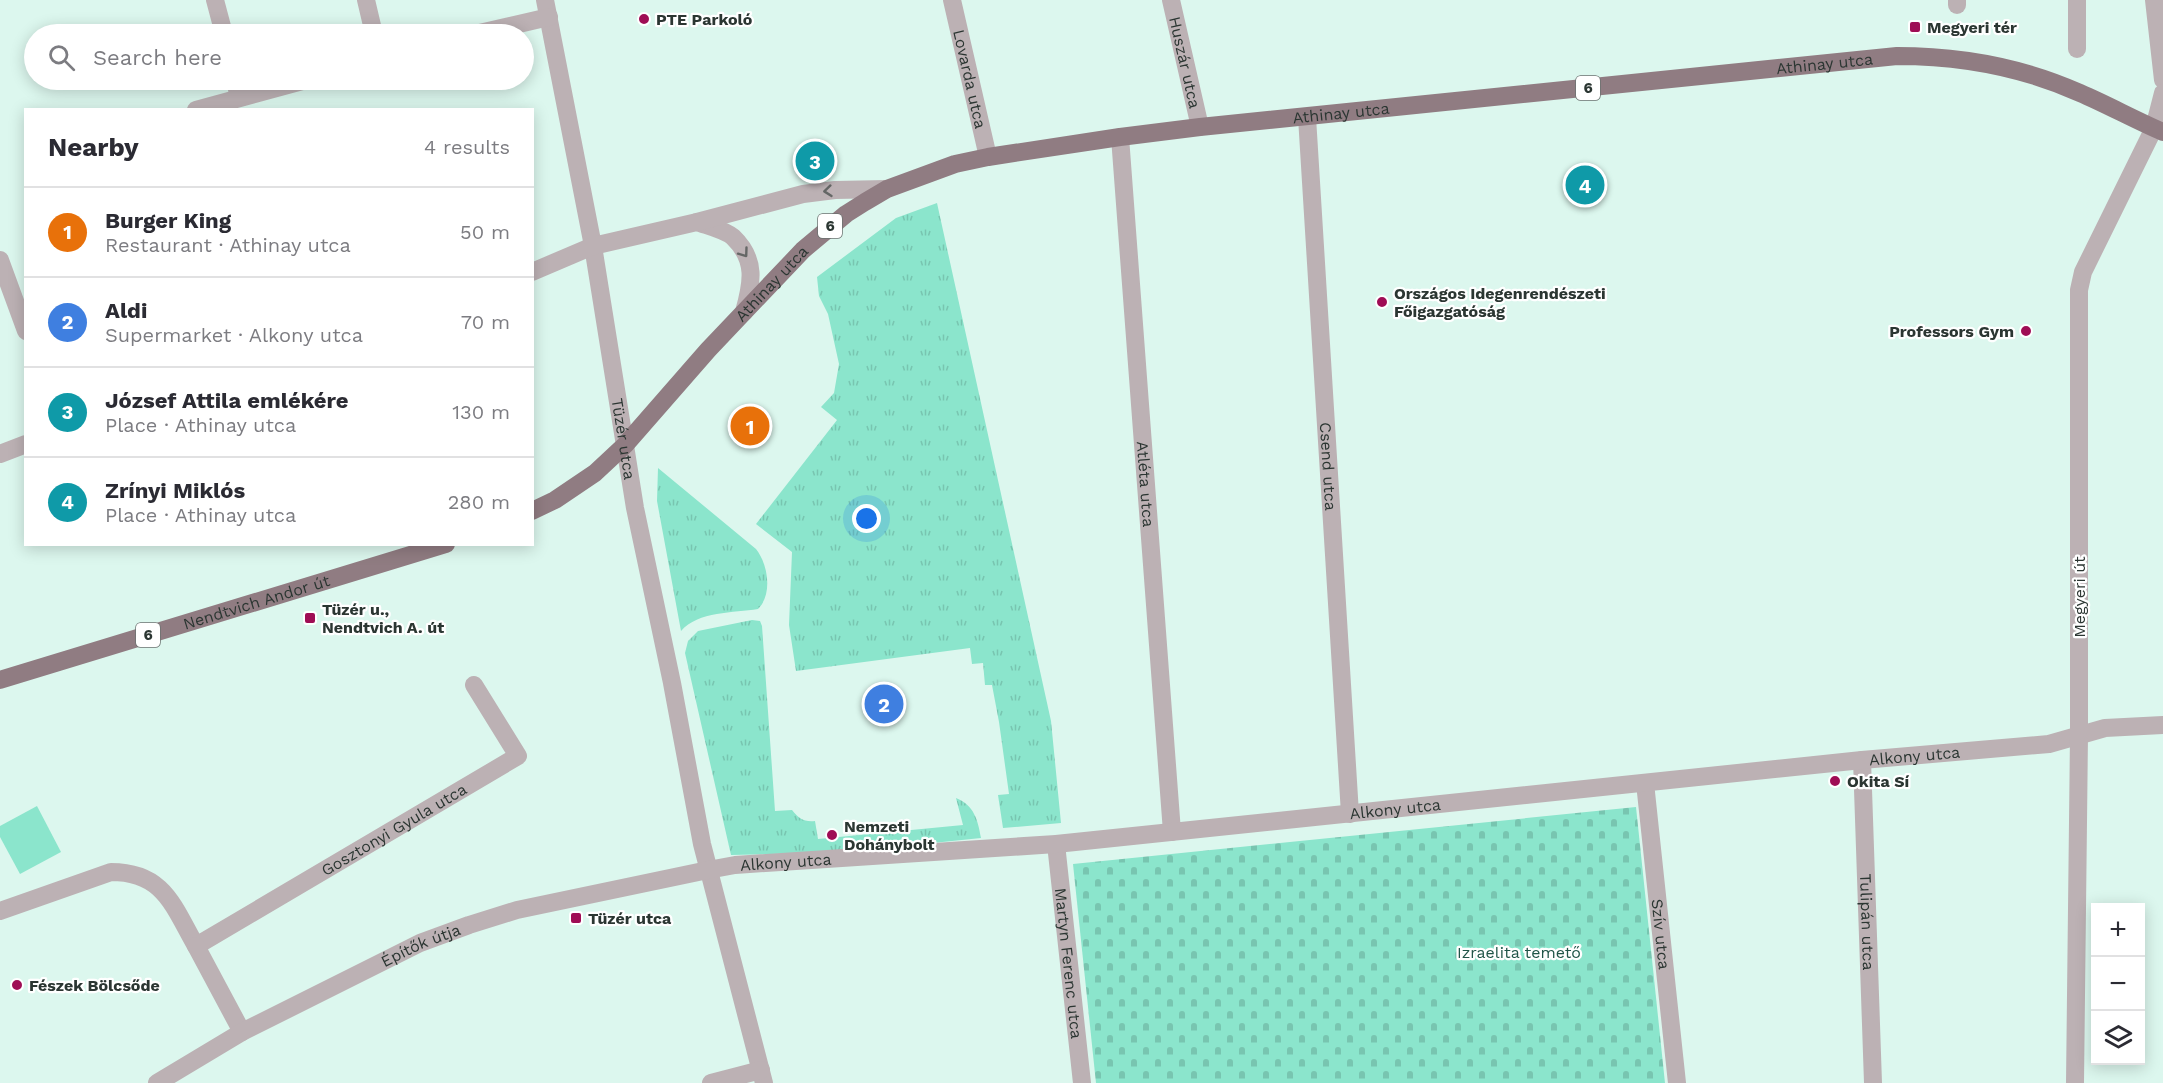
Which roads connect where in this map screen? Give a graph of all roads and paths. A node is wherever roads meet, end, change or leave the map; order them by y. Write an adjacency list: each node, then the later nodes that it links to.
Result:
1 (215, 0): 8 (street)
2 (366, 0): 9 (street)
3 (952, 0): 22 (street, Lovarda utca)
4 (1171, 0): 19 (street, Huszár utca)
5 (2077, 0): 11 (street)
6 (2154, 0): 12 (street)
7 (547, 9): 10 (street); 25 (street, Tüzér utca)
8 (221, 24)
9 (372, 24)
10 (504, 24)
11 (2077, 50)
12 (2163, 80)
13 (237, 90): 16 (street)
14 (269, 90): 16 (street)
15 (2163, 93): 20 (street)
16 (239, 98): 17 (street)
17 (203, 108)
18 (1307, 117): 19 (main road, Athinay utca / 6); 20 (main road, Athinay utca / 6); 41 (street, Csend utca)
19 (1200, 127): 21 (main road, Athinay utca / 6)
20 (2159, 130): 38 (street, Megyeri út)
21 (1120, 137): 22 (main road, Athinay utca / 6); 42 (street, Atléta utca)
22 (988, 157): 23 (main road, Athinay utca / 6)
23 (887, 189): 24 (street, one-way to 24); 28 (main road, Athinay utca / 6)
24 (697, 222): 25 (street); 28 (street, one-way to 28)
25 (593, 246): 27 (street); 31 (street, Tüzér utca)
26 (0, 260): 29 (street)
27 (534, 271)
28 (744, 312): 31 (main road, Athinay utca / 6)
29 (24, 326)
30 (24, 445): 32 (street)
31 (625, 445): 33 (main road, 6); 44 (street, Tüzér utca)
32 (0, 454)
33 (534, 510)
34 (439, 546): 35 (main road, Nendtvich Andor út / 6)
35 (0, 680)
36 (474, 685): 46 (street, Gosztonyi Gyula utca)
37 (2163, 725): 38 (street, Alkony utca)
38 (2079, 735): 39 (street, Alkony utca); 54 (street, Megyeri út)
39 (1862, 760): 40 (street, Alkony utca); 53 (street, Tulipán utca)
40 (1645, 783): 41 (street, Alkony utca); 52 (street, Szív utca)
41 (1350, 814): 42 (street, Alkony utca)
42 (1172, 832): 43 (street, Alkony utca)
43 (1056, 844): 44 (street, Alkony utca); 51 (street, Martyn Ferenc utca)
44 (708, 870): 47 (street, Építők útja); 48 (street, Tüzér utca)
45 (0, 911): 46 (street)
46 (196, 946): 47 (street)
47 (242, 1032): 49 (street, Építők útja)
48 (763, 1077): 50 (street)
49 (157, 1083)
50 (711, 1083)
51 (1082, 1083)
52 (1677, 1083)
53 (1873, 1083)
54 (2075, 1083)

